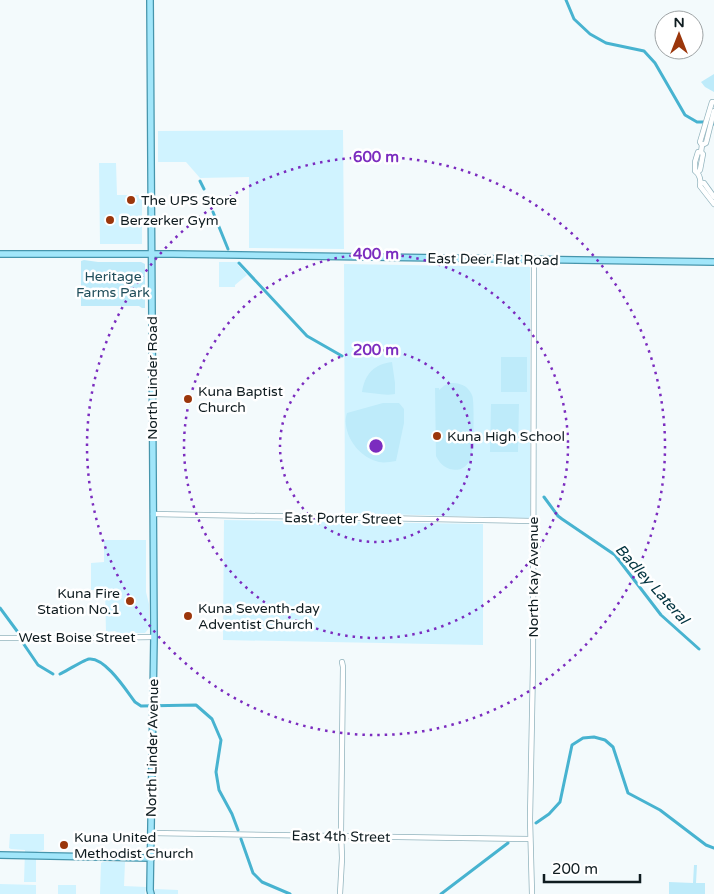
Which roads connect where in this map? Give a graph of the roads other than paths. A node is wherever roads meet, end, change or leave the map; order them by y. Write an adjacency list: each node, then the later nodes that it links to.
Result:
1 (150, 0): 9 (main road, North Linder Road)
2 (714, 102): 4 (street)
3 (714, 110): 4 (street)
4 (702, 145): 5 (street)
5 (701, 182): 6 (street); 7 (street)
6 (714, 197)
7 (714, 204)
8 (0, 254): 9 (main road, East Deer Flat Road)
9 (152, 254): 10 (main road, East Deer Flat Road); 12 (main road, North Linder Road)
10 (534, 259): 11 (main road, East Deer Flat Road); 13 (street, North Kay Avenue)
11 (714, 262)
12 (153, 514): 13 (street, East Porter Street); 14 (main road, North Linder Road)
13 (532, 521): 19 (street, North Kay Avenue)
14 (154, 636): 15 (street, West Boise Street); 17 (main road, North Linder Avenue)
15 (0, 638)
16 (342, 662): 18 (street)
17 (151, 833): 18 (street, East 4th Street); 21 (main road, North Linder Avenue)
18 (342, 836): 19 (street, East 4th Street); 23 (street)
19 (530, 839): 24 (street, North Kay Avenue)
20 (0, 855): 21 (main road)
21 (151, 858): 22 (main road, North Linder Avenue)
22 (150, 893)
23 (340, 894)
24 (532, 894)

